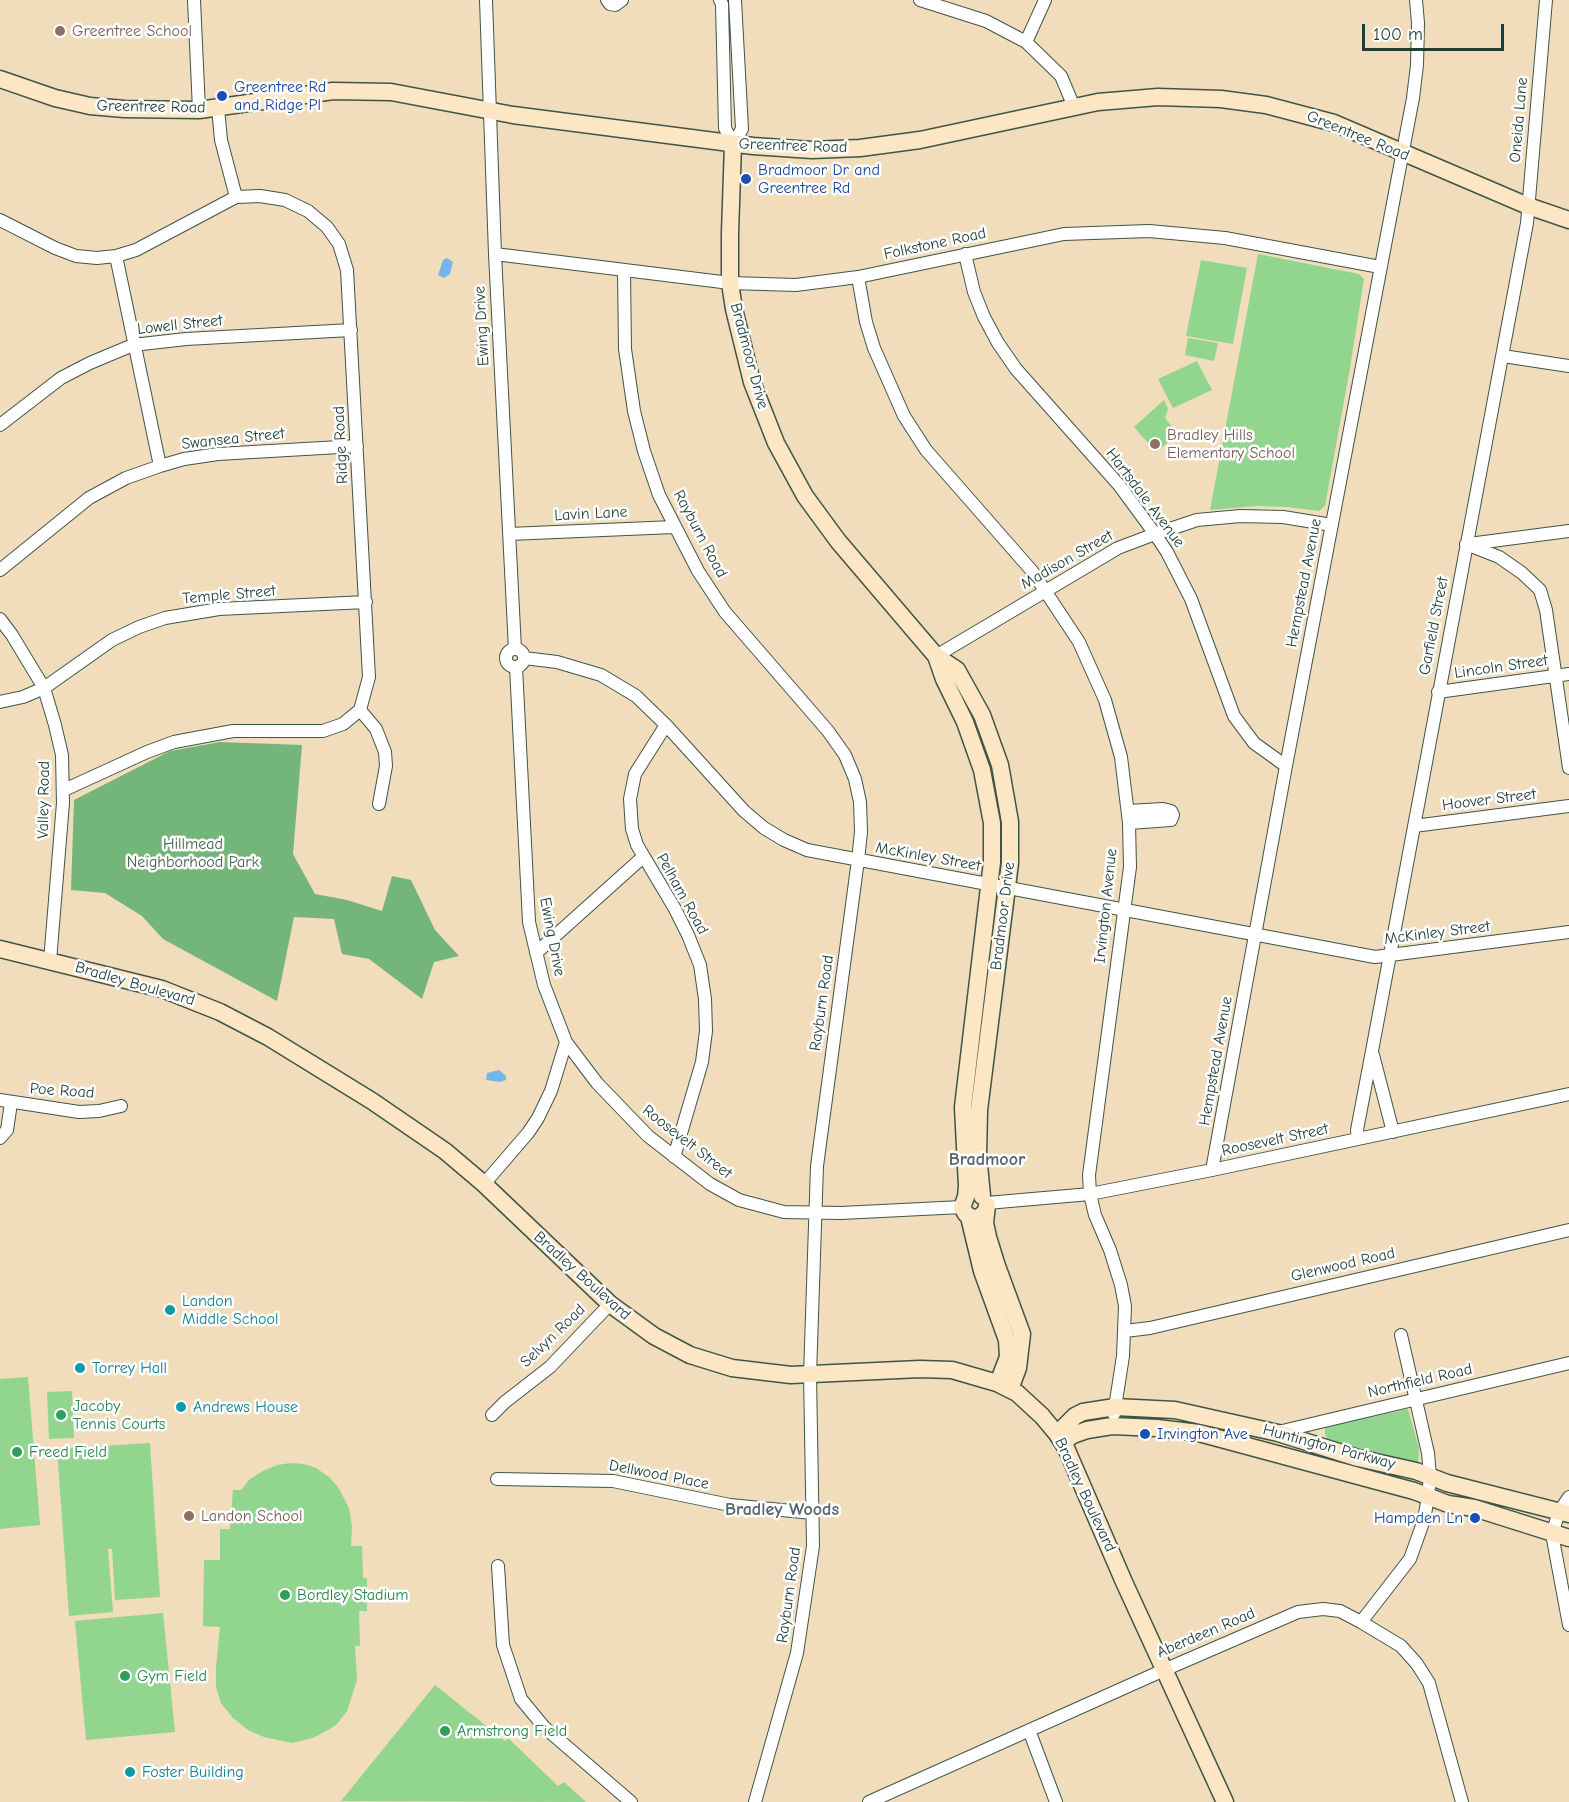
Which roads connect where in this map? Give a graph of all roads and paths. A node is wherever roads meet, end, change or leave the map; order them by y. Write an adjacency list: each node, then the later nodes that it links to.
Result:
1 (194, 0): 15 (street)
2 (486, 0): 16 (street, Ewing Drive)
3 (607, 0): 4 (street)
4 (622, 0)
5 (720, 0): 17 (street, Bradmoor Drive)
6 (735, 0): 17 (street, Bradmoor Drive)
7 (920, 0): 11 (street)
8 (1045, 0): 11 (street)
9 (1416, 0): 18 (street, Hempstead Avenue)
10 (1546, 0): 20 (street, Oneida Lane)
11 (1026, 42): 13 (street)
12 (0, 79): 15 (street, Greentree Road)
13 (1074, 107): 17 (street, Greentree Road); 18 (street, Greentree Road)
14 (218, 108): 15 (street, Greentree Road); 16 (street, Greentree Road); 19 (street)
15 (199, 110)
16 (489, 111): 17 (street, Greentree Road); 23 (street, Ewing Drive)
17 (733, 144): 29 (street, Bradmoor Drive)
18 (1402, 153): 20 (street, Greentree Road); 26 (street, Hempstead Avenue)
19 (236, 197): 25 (street, Ridge Road); 30 (street, Ridge Road)
20 (1528, 206): 22 (street, Greentree Road); 32 (street, Garfield Street)
21 (0, 220): 25 (street, Ridge Road)
22 (1569, 220)
23 (495, 254): 27 (street, Folkstone Road); 40 (street, Ewing Drive)
24 (965, 254): 26 (street, Folkstone Road); 28 (street, Folkstone Road); 41 (street, Hartsdale Avenue)
25 (116, 256): 31 (street)
26 (1380, 267): 37 (street, Hempstead Avenue)
27 (624, 270): 29 (street, Folkstone Road); 38 (street, Rayburn Road)
28 (858, 277): 29 (street, Folkstone Road); 44 (street, Irvington Avenue)
29 (730, 283): 47 (street, Bradmoor Drive)
30 (351, 330): 31 (street, Lowell Street); 35 (street, Ridge Road)
31 (133, 345): 34 (street, Lowell Street); 36 (street)
32 (1503, 356): 33 (street); 42 (street, Garfield Street)
33 (1569, 366)
34 (0, 425)
35 (357, 446): 36 (street, Swansea Street); 45 (street, Ridge Road)
36 (160, 466): 43 (street, Swansea Street)
37 (1332, 525): 41 (street, Madison Street); 55 (street, Hempstead Avenue)
38 (674, 527): 40 (street, Lavin Lane); 62 (street, Rayburn Road)
39 (1569, 531): 42 (street)
40 (509, 534): 48 (street, Ewing Drive)
41 (1155, 534): 44 (street, Madison Street); 55 (street, Hartsdale Avenue)
42 (1466, 544): 49 (street); 51 (street, Garfield Street)
43 (0, 570)
44 (1047, 591): 47 (street, Madison Street); 65 (street, Irvington Avenue)
45 (366, 602): 50 (street, Temple Street); 53 (street, Ridge Road)
46 (0, 619): 50 (street, Valley Road)
47 (936, 656): 63 (street, Bradmoor Drive); 64 (street, Bradmoor Drive)
48 (518, 658): 54 (street, McKinley Street); 69 (street, Ewing Drive)
49 (1563, 675): 51 (street, Lincoln Street); 56 (street)
50 (44, 688): 52 (street, Temple Street); 57 (street, Valley Road)
51 (1438, 692): 60 (street, Garfield Street)
52 (0, 702)
53 (360, 710): 57 (street); 58 (street)
54 (666, 725): 61 (street, Pelham Road); 62 (street, McKinley Street)
55 (1286, 766): 67 (street, Hempstead Avenue)
56 (1569, 768)
57 (64, 790): 71 (street, Valley Road)
58 (379, 804)
59 (1569, 806): 60 (street, Hoover Street)
60 (1414, 826): 70 (street, Garfield Street)
61 (643, 857): 69 (street); 80 (street, Pelham Road)
62 (858, 860): 63 (street, McKinley Street); 85 (street, Rayburn Road)
63 (989, 884): 64 (street, McKinley Street); 84 (street, Bradmoor Drive)
64 (1006, 887): 65 (street, McKinley Street); 84 (street, Bradmoor Drive)
65 (1124, 910): 67 (street, McKinley Street); 83 (street, Irvington Avenue)
66 (1569, 933): 70 (street, McKinley Street)
67 (1256, 935): 70 (street, McKinley Street); 81 (street, Hempstead Avenue)
68 (0, 949): 71 (street, Bradley Boulevard)
69 (536, 953): 72 (street, Ewing Drive)
70 (1390, 956): 73 (street, Garfield Street)
71 (50, 961): 82 (street, Bradley Boulevard)
72 (566, 1042): 80 (street, Roosevelt Street); 82 (street)
73 (1372, 1051): 77 (street, Garfield Street); 79 (street, Garfield Street)
74 (1569, 1094): 77 (street, Roosevelt Street)
75 (6, 1102): 76 (street, Poe Road); 78 (street)
76 (121, 1106)
77 (1393, 1132): 79 (street, Roosevelt Street)
78 (0, 1138)
79 (1358, 1139): 81 (street, Roosevelt Street)
80 (674, 1157): 85 (street, Roosevelt Street)
81 (1212, 1170): 83 (street, Roosevelt Street)
82 (484, 1184): 87 (street, Bradley Boulevard)
83 (1090, 1194): 84 (street, Roosevelt Street); 88 (street, Irvington Avenue)
84 (975, 1205): 85 (street, Roosevelt Street); 92 (street, Bradmoor Drive)
85 (814, 1212): 91 (street, Rayburn Road)
86 (1569, 1230): 88 (street, Glenwood Road)
87 (610, 1304): 91 (street, Bradley Boulevard); 96 (street, Selvyn Road)
88 (1125, 1331): 94 (street, Irvington Avenue)
89 (1401, 1335): 93 (street)
90 (1569, 1363): 93 (street, Northfield Road)
91 (810, 1376): 92 (street, Bradley Boulevard); 106 (street, Rayburn Road)
92 (1004, 1386): 97 (street, Bradley Boulevard)
93 (1417, 1399): 99 (street, Northfield Road); 102 (street)
94 (1115, 1407): 95 (street, Huntington Parkway); 98 (street, Irvington Avenue); 99 (street, Huntington Parkway)
95 (1083, 1412): 97 (street, Huntington Parkway); 100 (street)
96 (492, 1415)
97 (1042, 1416): 100 (street, Bradley Boulevard)
98 (1112, 1426): 100 (street, Huntington Parkway); 101 (street, Huntington Parkway)
99 (1278, 1433): 101 (street); 102 (street, Huntington Parkway)
100 (1060, 1438): 113 (street, Bradley Boulevard)
101 (1273, 1453): 104 (street, Huntington Parkway)
102 (1430, 1476): 104 (street); 107 (street, Huntington Parkway)
103 (497, 1479): 106 (street, Dellwood Place)
104 (1428, 1497): 108 (street, Huntington Parkway); 111 (street)
105 (1569, 1497): 107 (street)
106 (813, 1513): 116 (street, Rayburn Road)
107 (1564, 1513): 108 (street)
108 (1552, 1534): 109 (street, Huntington Parkway); 112 (street)
109 (1569, 1538)
110 (498, 1566): 115 (street)
111 (1361, 1622): 113 (street, Aberdeen Road); 120 (street, Aberdeen Road)
112 (1569, 1625)
113 (1164, 1670): 114 (street, Aberdeen Road); 119 (street, Bradley Boulevard)
114 (1029, 1730): 117 (street, Aberdeen Road); 118 (street)
115 (631, 1802)
116 (755, 1802)
117 (869, 1802)
118 (1056, 1802)
119 (1224, 1802)
120 (1462, 1802)

